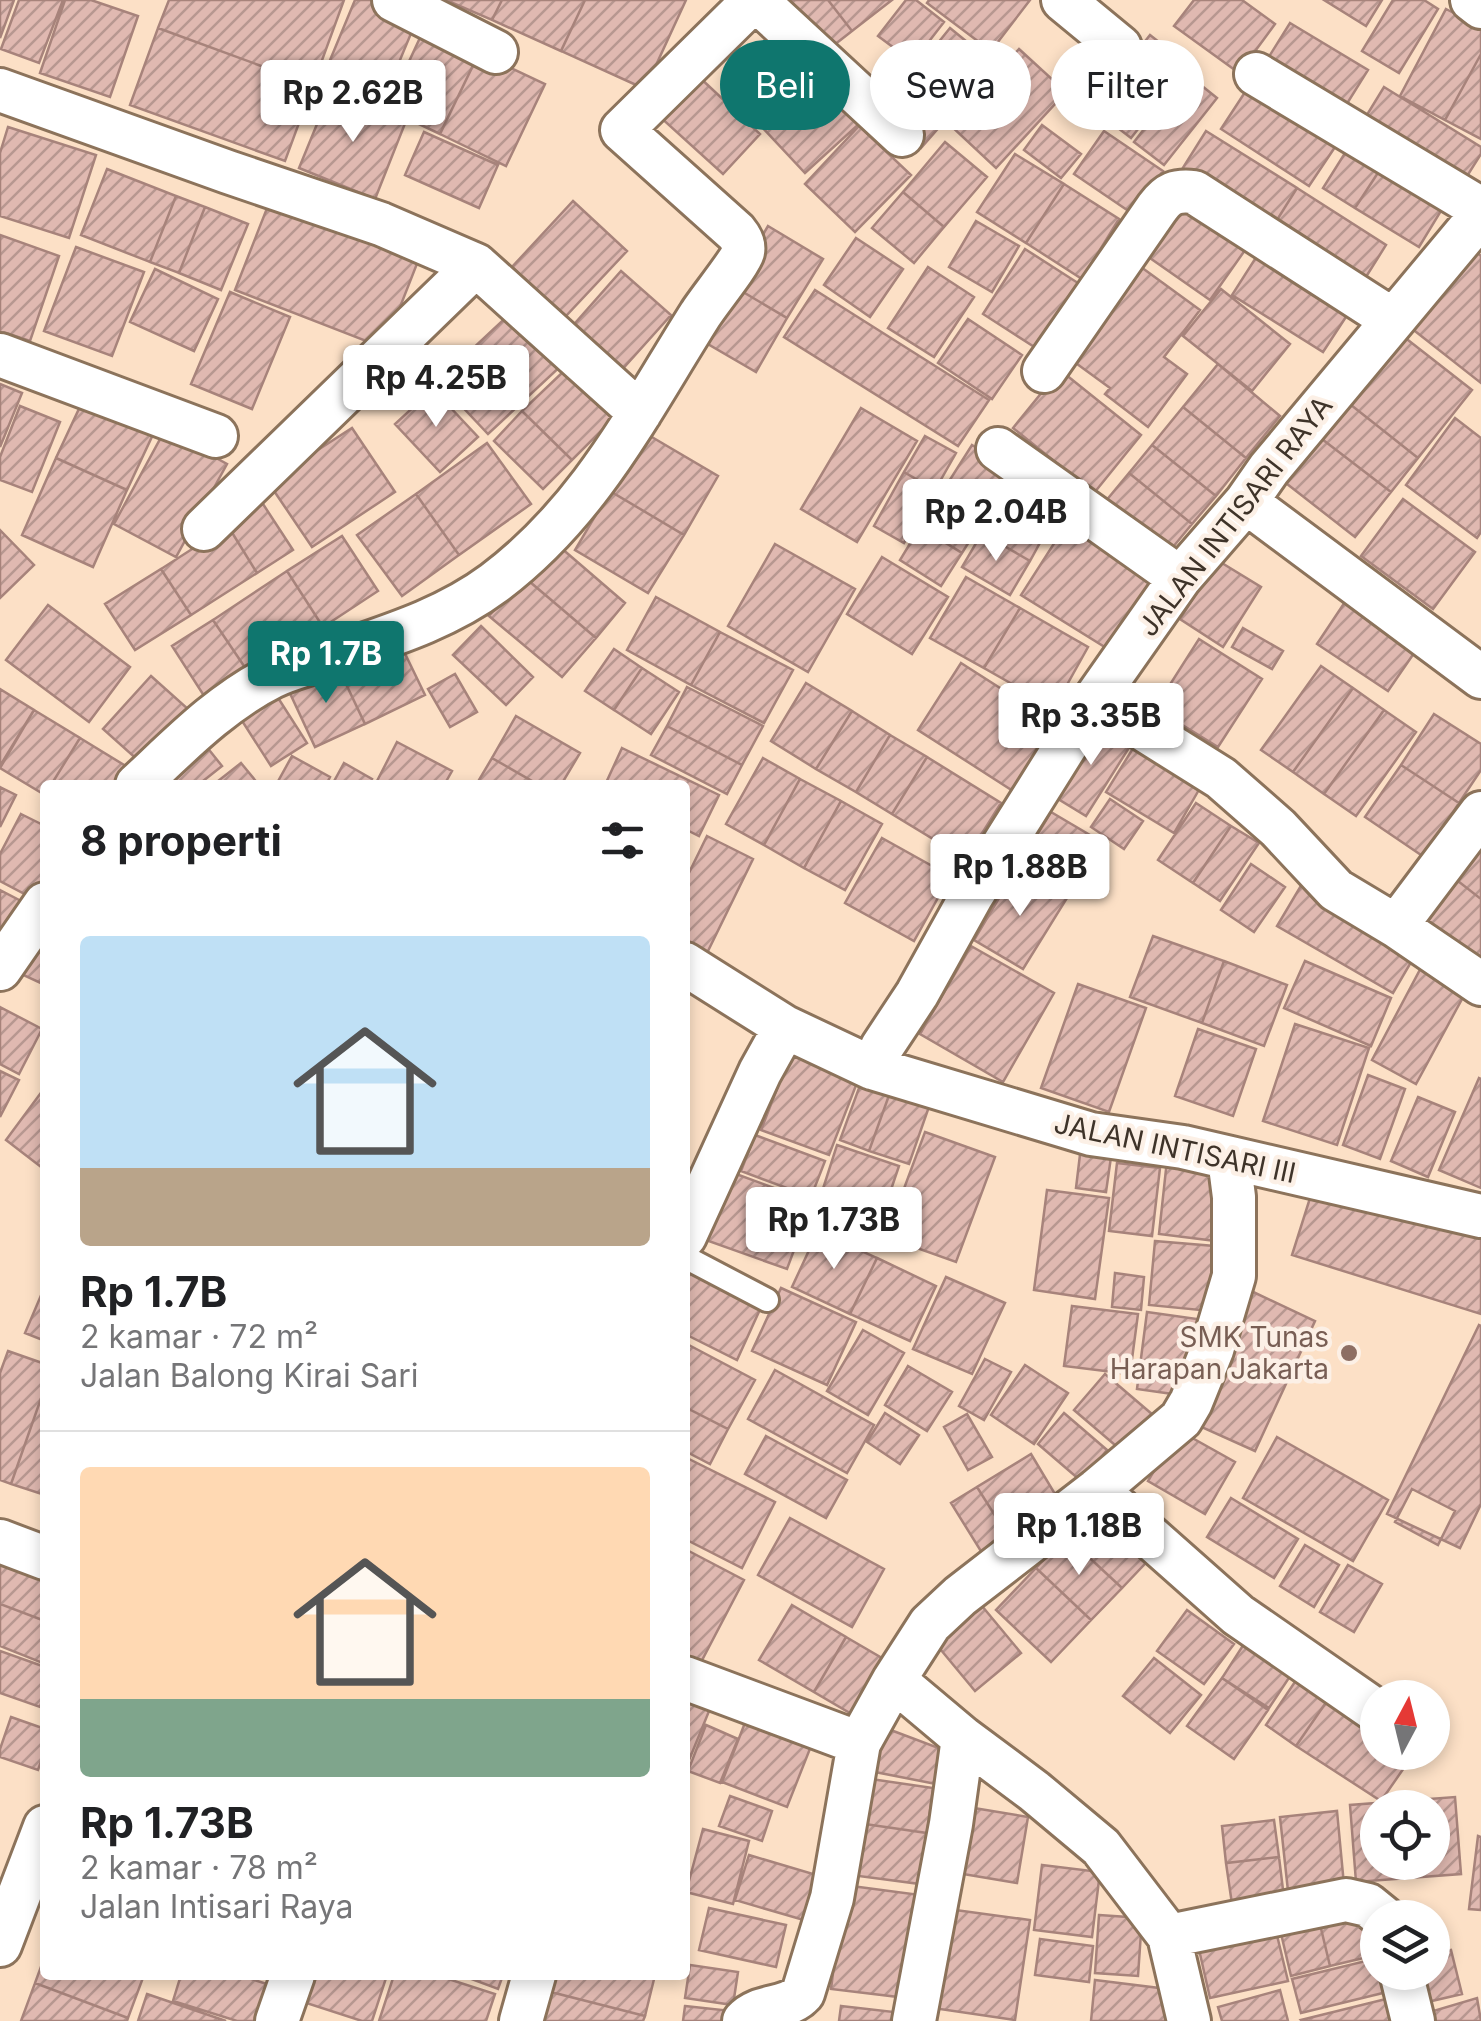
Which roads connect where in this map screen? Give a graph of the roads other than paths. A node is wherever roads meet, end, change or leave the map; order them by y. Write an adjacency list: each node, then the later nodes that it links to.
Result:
1 (394, 0): 7 (street)
2 (755, 0): 10 (street); 16 (street)
3 (1063, 0): 6 (street)
4 (1472, 0): 5 (street)
5 (1481, 7)
6 (1112, 40)
7 (496, 52)
8 (1256, 74): 11 (street)
9 (0, 90): 12 (street)
10 (902, 135)
11 (1481, 212): 13 (street, JALAN INTISARI RAYA)
12 (476, 265): 16 (street); 20 (street)
13 (1394, 320): 15 (street); 19 (street, JALAN INTISARI RAYA)
14 (0, 355): 17 (street)
15 (1044, 371)
16 (640, 413): 24 (street)
17 (216, 436)
18 (998, 449): 21 (street)
19 (1246, 502): 21 (street, JALAN INTISARI RAYA); 22 (street)
20 (204, 529)
21 (1180, 578): 23 (street, JALAN INTISARI RAYA)
22 (1481, 678)
23 (1095, 699): 27 (street); 32 (street, JALAN INTISARI RAYA)
24 (142, 780)
25 (1481, 813): 27 (street)
26 (40, 911): 29 (street)
27 (1396, 926): 30 (street)
28 (690, 967): 31 (street)
29 (0, 969)
30 (1481, 984)
31 (785, 1027): 32 (street); 35 (street)
32 (872, 1068): 33 (street, JALAN INTISARI III)
33 (1229, 1158): 34 (street, JALAN INTISARI III); 38 (street)
34 (1481, 1216)
35 (690, 1225)
36 (690, 1260): 37 (lane)
37 (767, 1300)
38 (1096, 1490): 42 (street); 43 (street)
39 (0, 1540): 40 (street)
40 (40, 1556)
41 (690, 1680): 45 (street)
42 (894, 1680): 44 (street); 45 (street)
43 (1360, 1700)
44 (964, 1738): 48 (street); 56 (street)
45 (860, 1743): 55 (street)
46 (40, 1840): 49 (street)
47 (1360, 1910): 48 (street)
48 (1169, 1936): 57 (street)
49 (0, 1946)
50 (290, 1980): 53 (street)
51 (533, 1980): 54 (street)
52 (1405, 1990): 58 (street)
53 (278, 2021)
54 (521, 2021)
55 (744, 2021)
56 (914, 2021)
57 (1189, 2021)
58 (1413, 2021)

